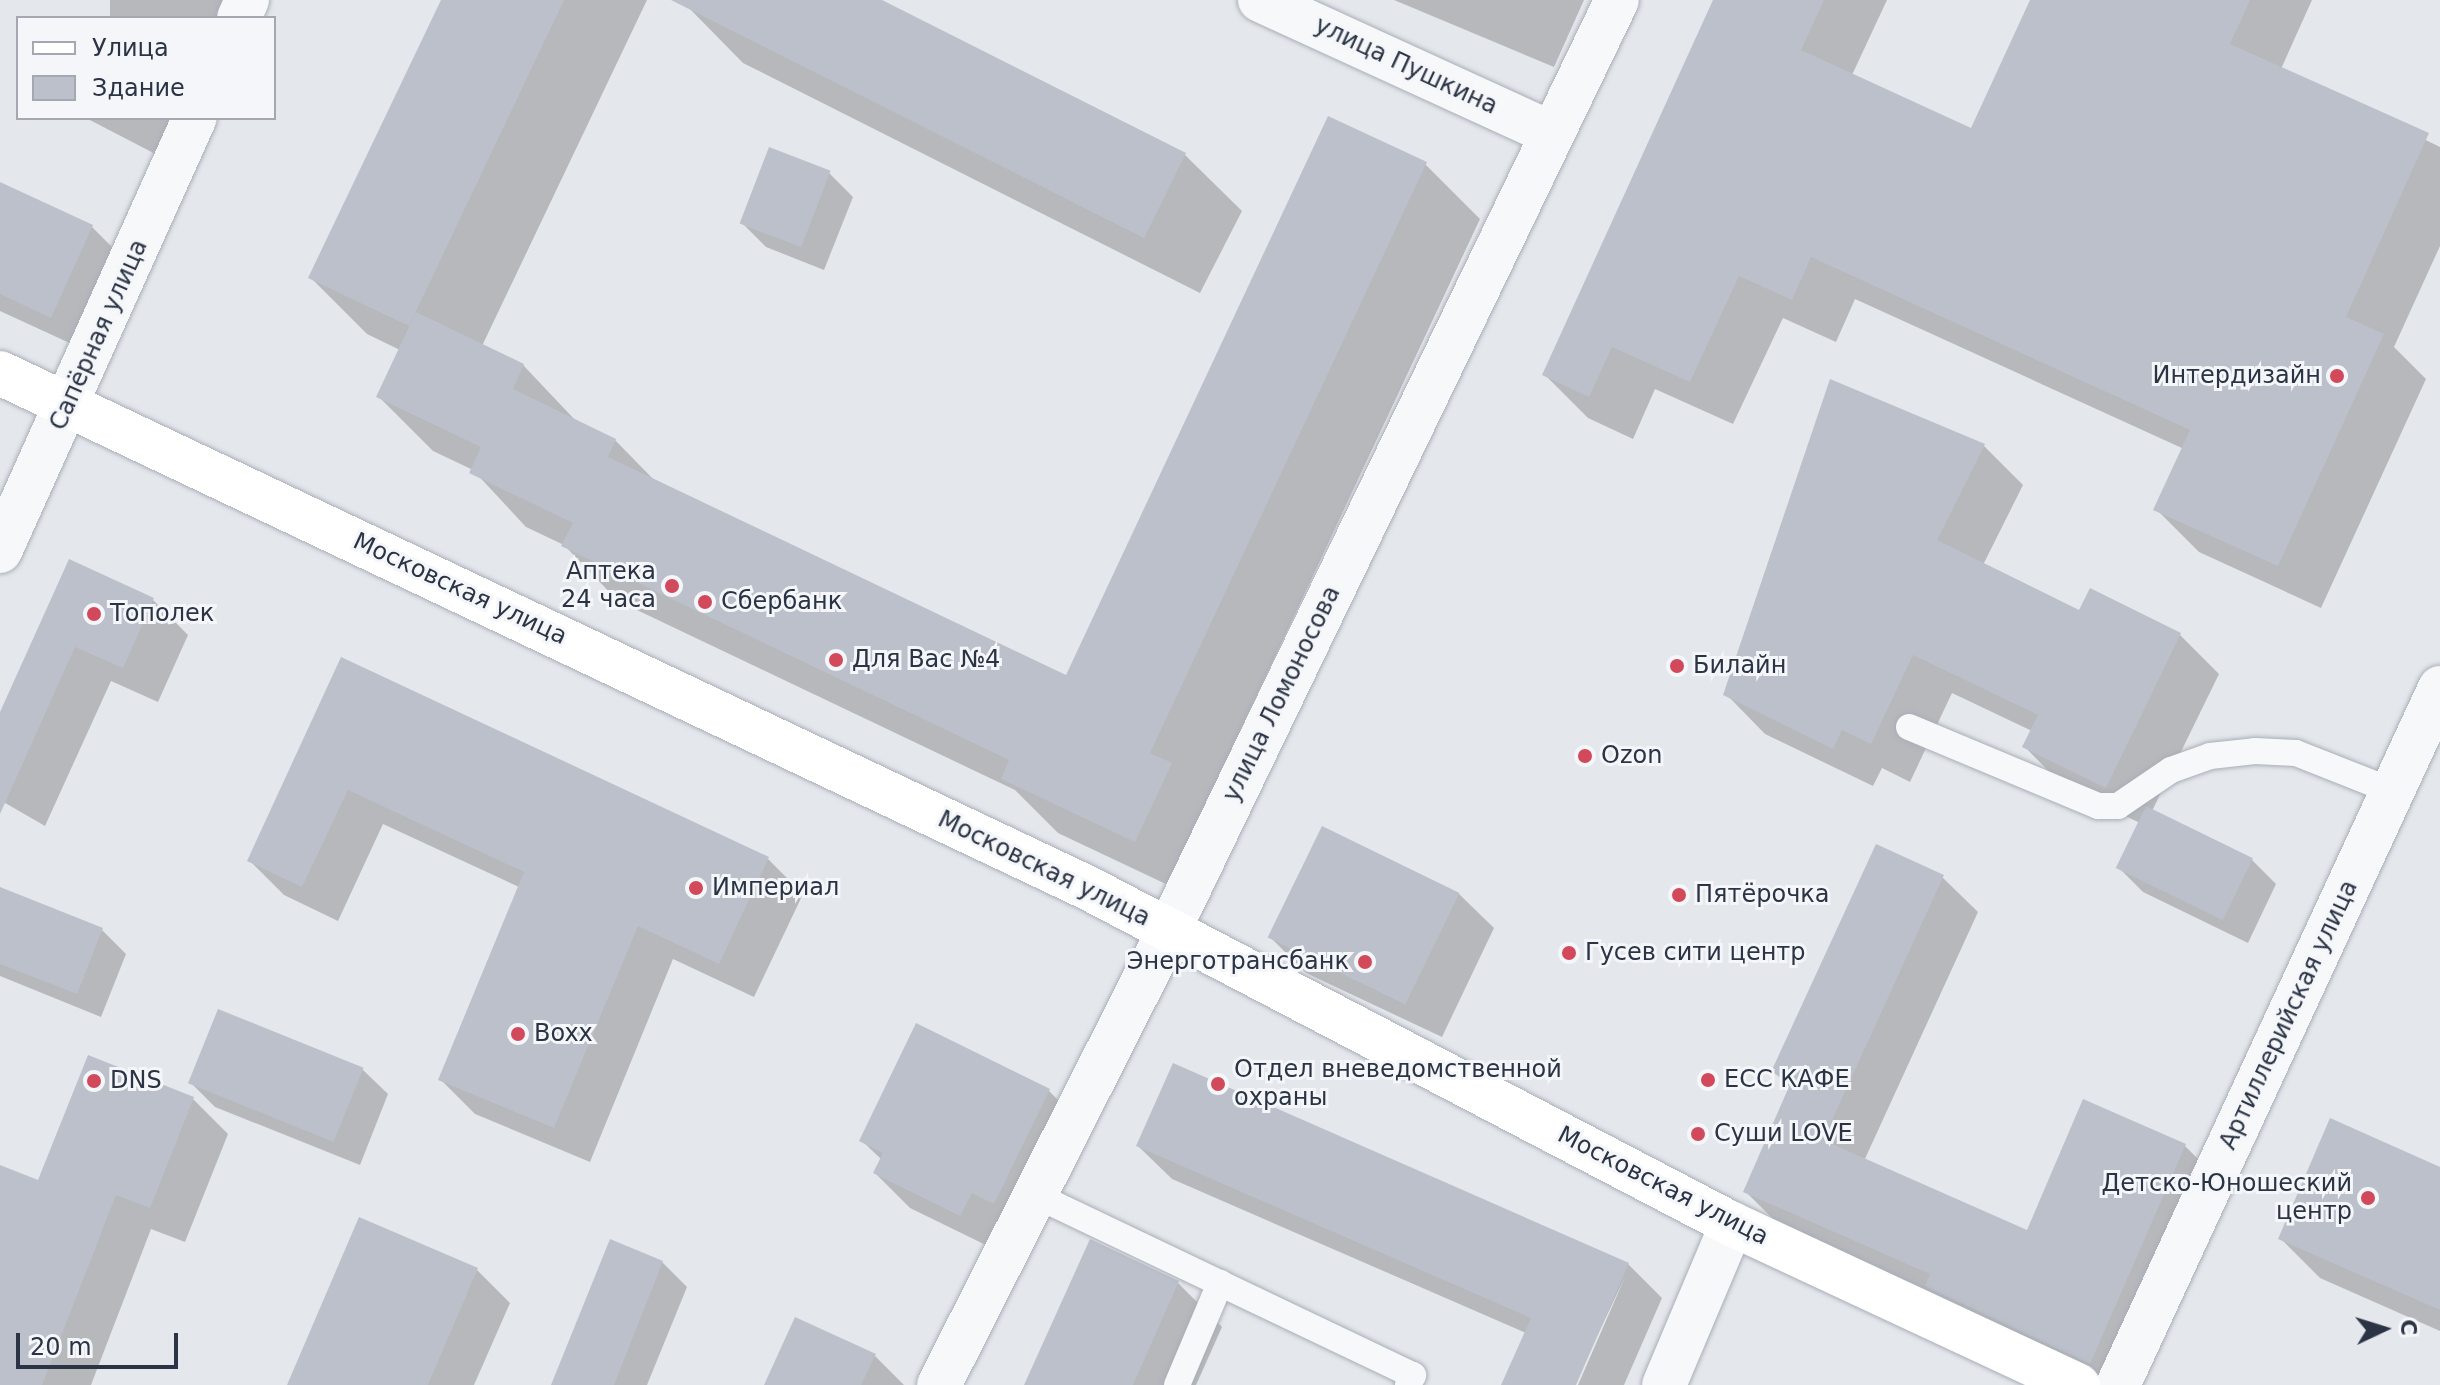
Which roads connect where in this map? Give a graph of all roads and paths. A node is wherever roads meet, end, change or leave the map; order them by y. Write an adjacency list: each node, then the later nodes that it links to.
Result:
1 (1260, 0): 4 (street, улица Пушкина)
2 (1617, 0): 4 (street, улица Ломоносова)
3 (194, 120): 6 (street, Сапёрная улица)
4 (1551, 133): 11 (street, улица Ломоносова)
5 (0, 373): 6 (main road, Московская улица)
6 (69, 403): 7 (street, Сапёрная улица); 11 (main road, Московская улица)
7 (0, 551)
8 (2440, 688): 10 (street, Артиллерийская улица)
9 (1909, 727): 10 (lane)
10 (2392, 791): 20 (street, Артиллерийская улица)
11 (1169, 930): 12 (street, улица Ломоносова); 13 (main road, Московская улица)
12 (1035, 1195): 14 (lane); 15 (street, улица Ломоносова)
13 (1732, 1224): 18 (street); 19 (main road, Московская улица)
14 (1220, 1283): 16 (lane); 17 (lane)
15 (939, 1385)
16 (1177, 1385)
17 (1408, 1385)
18 (1664, 1385)
19 (2078, 1385)
20 (2118, 1385)

